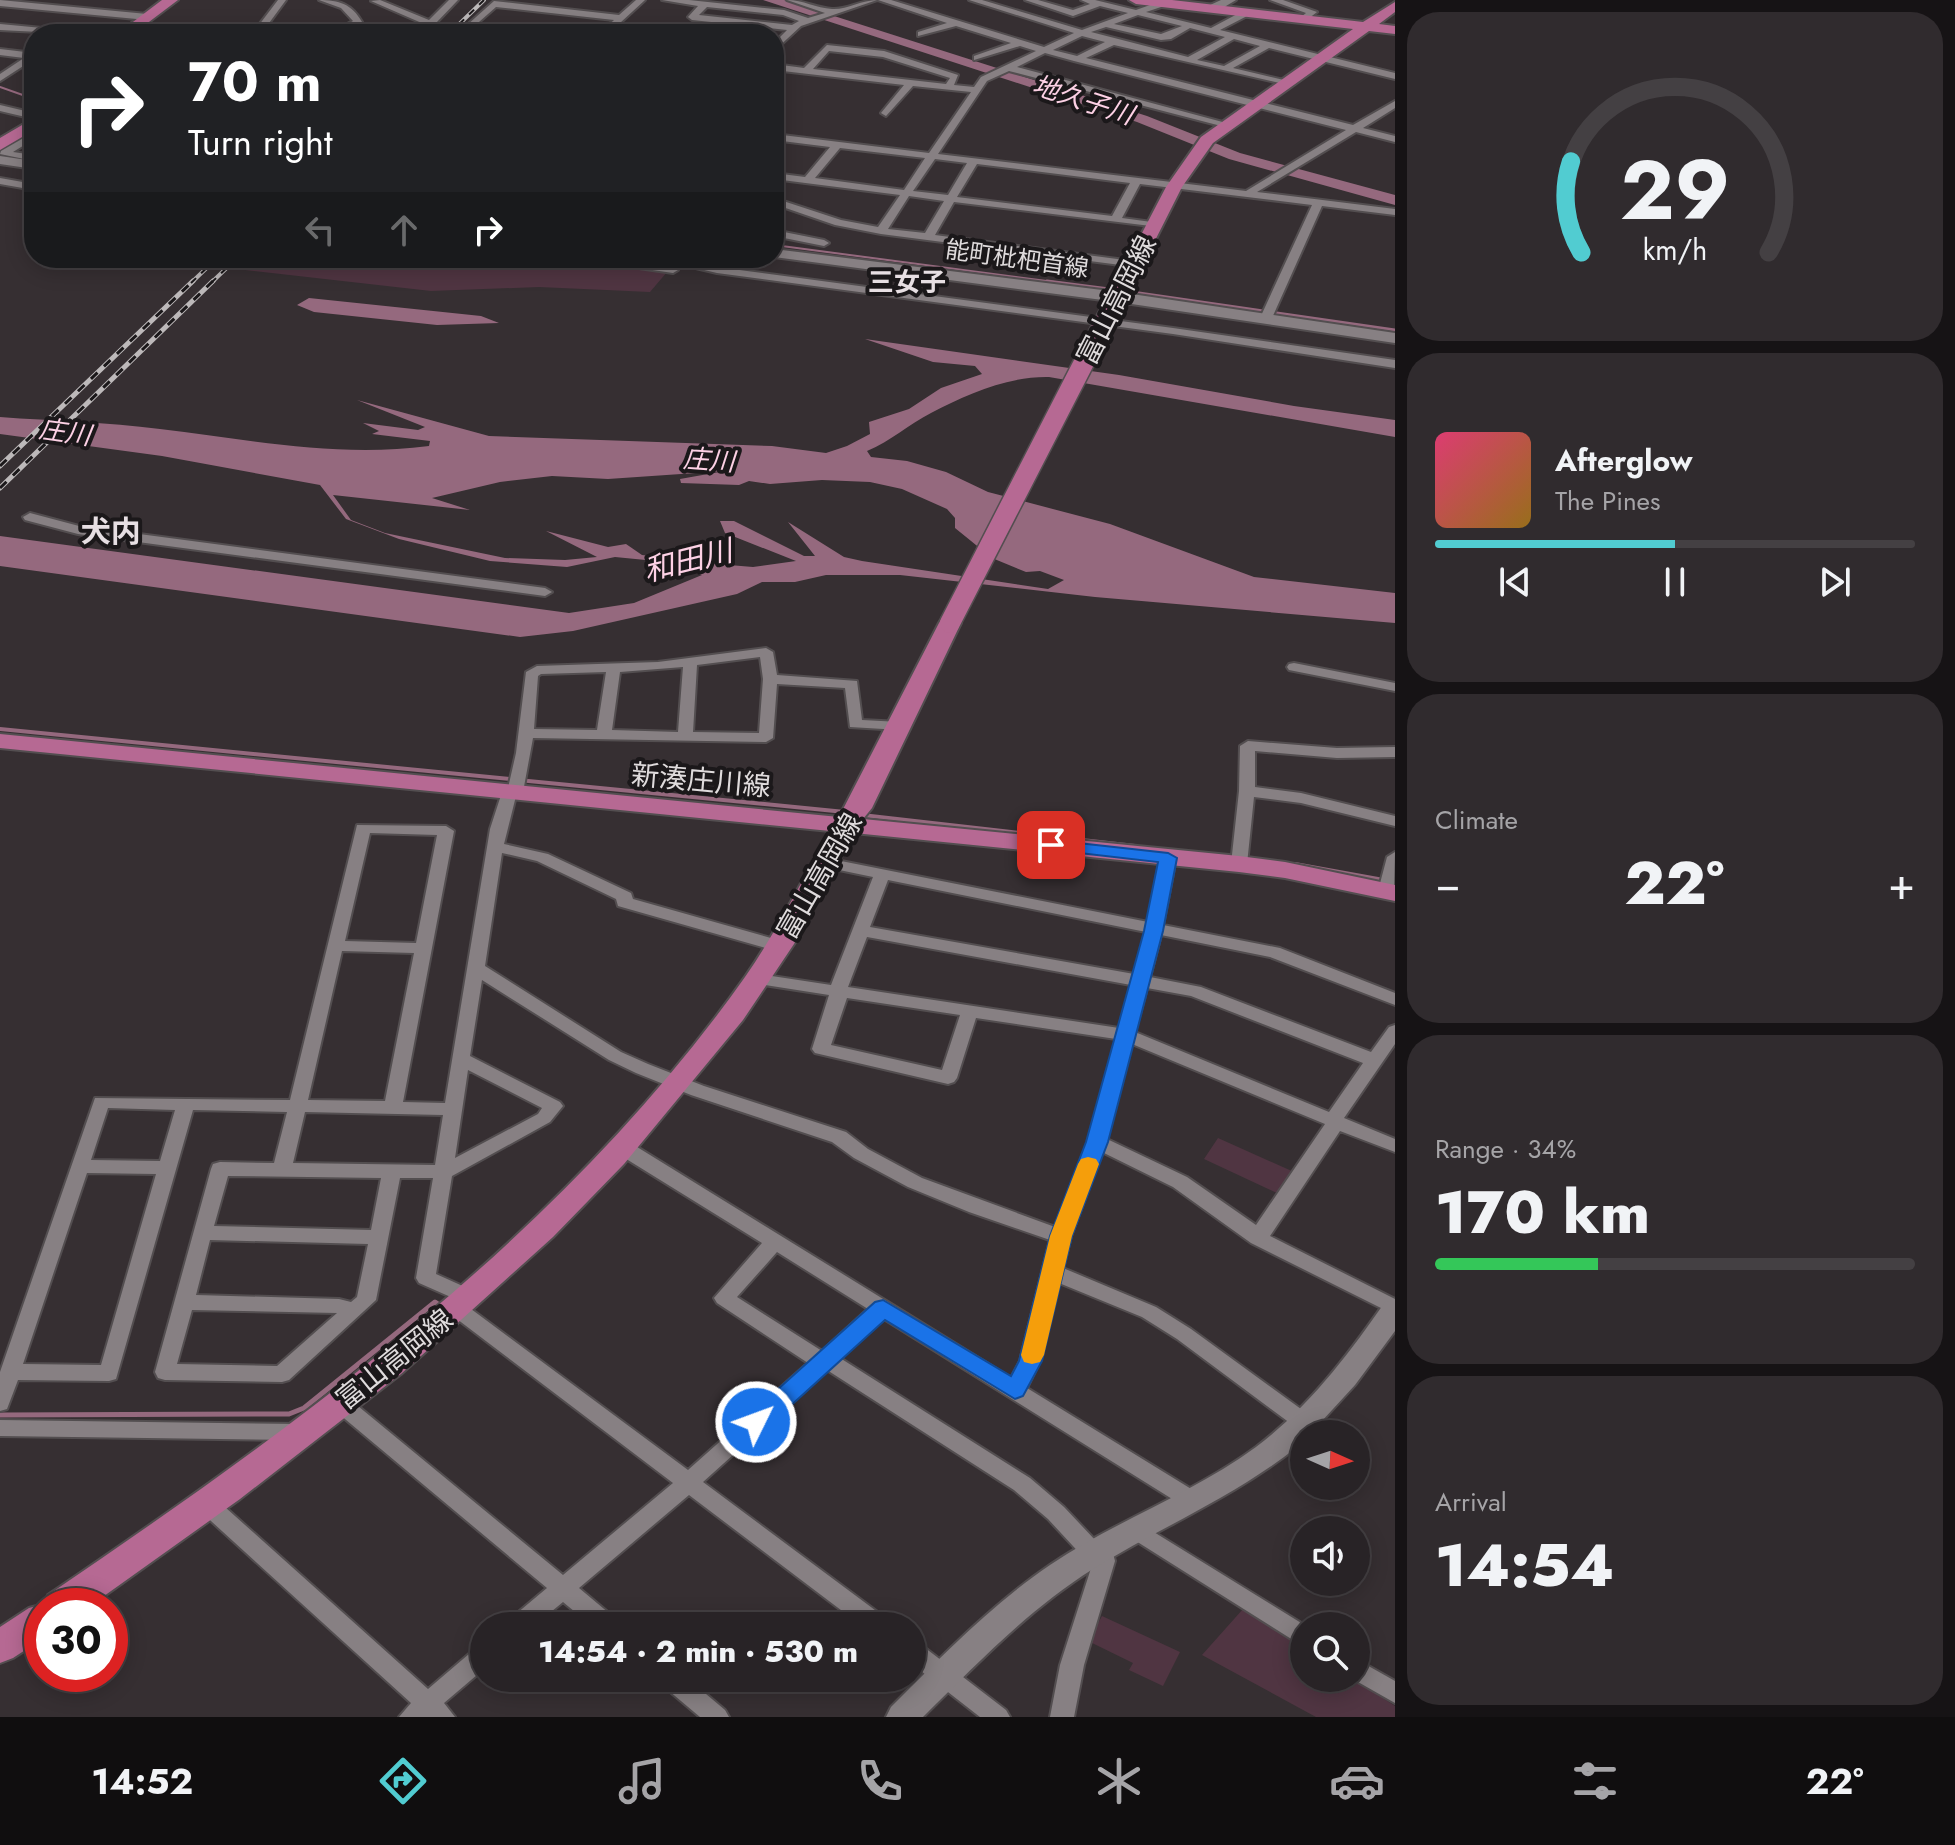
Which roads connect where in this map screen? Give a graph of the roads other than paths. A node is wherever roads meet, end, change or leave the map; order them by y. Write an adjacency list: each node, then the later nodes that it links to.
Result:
1 (71, 0): 27 (street)
2 (171, 0): 32 (main road)
3 (282, 0): 39 (street)
4 (323, 0): 25 (street)
5 (377, 0): 25 (street); 41 (street)
6 (641, 0): 35 (street)
7 (666, 0): 17 (street)
8 (791, 0): 30 (street)
9 (873, 0): 30 (street)
10 (882, 0): 37 (street)
11 (973, 0): 54 (street)
12 (1029, 0): 23 (street)
13 (1085, 0): 23 (street)
14 (1230, 0): 28 (main road)
15 (1274, 0): 33 (street)
16 (451, 1): 41 (street)
17 (684, 1): 22 (street)
18 (1167, 1): 26 (main road); 28 (main road)
19 (24, 2): 21 (street); 27 (street); 34 (street)
20 (112, 2): 29 (street)
21 (0, 3)
22 (705, 4): 36 (street); 44 (street)
23 (1098, 4): 26 (street)
24 (1395, 6): 46 (main road, 富山高岡線)
25 (345, 7): 40 (street)
26 (1135, 7): 45 (street); 49 (street)
27 (59, 8): 29 (street)
28 (1212, 8): 31 (main road); 33 (main road)
29 (98, 12): 32 (street)
30 (832, 13): 36 (street)
31 (1246, 13): 46 (main road); 53 (street)
32 (147, 17): 38 (main road)
33 (1305, 17): 46 (main road)
34 (0, 18)
35 (620, 18): 42 (street); 43 (street)
36 (809, 20): 50 (street)
37 (955, 23): 55 (street); 59 (street)
38 (138, 24)
39 (264, 24)
40 (354, 24)
41 (430, 24)
42 (473, 24)
43 (614, 24)
44 (756, 24)
45 (1106, 24): 49 (street); 54 (street)
46 (1365, 26): 52 (main road); 67 (main road, 富山高岡線)
47 (0, 27): 51 (street)
48 (784, 27): 50 (street)
49 (1187, 27): 53 (street)
50 (793, 28): 56 (street)
51 (24, 29)
52 (1392, 30)
53 (1210, 32): 57 (street)
54 (1081, 33): 58 (street); 61 (street)
55 (921, 34)
56 (784, 37)
57 (1232, 37): 60 (street); 70 (street)
58 (1113, 42): 68 (street); 70 (street)
59 (1020, 43): 61 (street); 66 (street)
60 (1266, 46): 67 (street); 76 (street)
61 (1043, 50): 65 (street); 74 (street)
62 (0, 52): 64 (street)
63 (864, 52): 69 (street); 77 (street); 80 (street)
64 (24, 55)
65 (1062, 55): 68 (street); 75 (street)
66 (977, 58)
67 (1321, 58): 82 (street); 89 (main road, 富山高岡線)
68 (1077, 59): 72 (street)
69 (905, 60): 85 (street); 92 (street)
70 (1190, 60): 76 (street)
71 (24, 62): 83 (street)
72 (1094, 63): 78 (street); 79 (street)
73 (784, 68): 77 (street)
74 (1008, 69): 88 (street); 94 (street)
75 (1035, 69)
76 (1225, 69): 89 (street)
77 (807, 70): 80 (street)
78 (1082, 70)
79 (1133, 73): 84 (street); 86 (street)
80 (844, 75): 85 (street)
81 (1070, 76): 88 (street)
82 (1395, 76)
83 (0, 78)
84 (1153, 78): 90 (street); 93 (street)
85 (888, 80): 87 (street)
86 (1122, 80)
87 (911, 82): 92 (street); 104 (street)
88 (1058, 82): 96 (street)
89 (1285, 83): 100 (main road, 富山高岡線)
90 (1141, 85)
91 (1110, 86): 96 (street)
92 (948, 87): 94 (street)
93 (1189, 87): 97 (street); 100 (street)
94 (977, 90): 115 (street)
95 (1129, 91): 98 (street)
96 (1098, 92): 98 (street)
97 (1177, 94)
98 (1117, 97): 102 (street)
99 (1165, 100): 102 (street)
100 (1254, 104): 106 (main road, 富山高岡線); 108 (street)
101 (1395, 104): 108 (street)
102 (1153, 107): 106 (street)
103 (0, 108): 105 (street)
104 (886, 113)
105 (24, 114)
106 (1225, 124): 124 (main road, 富山高岡線)
107 (24, 129): 112 (main road)
108 (1355, 129): 110 (street); 126 (street)
109 (784, 138): 113 (street)
110 (1395, 139)
111 (24, 141): 114 (street)
112 (0, 145)
113 (837, 145): 115 (street); 120 (street)
114 (24, 156)
115 (929, 156): 117 (street); 125 (street)
116 (0, 160): 118 (main road)
117 (973, 162): 122 (street); 127 (street)
118 (24, 164)
119 (784, 177): 120 (street)
120 (808, 180): 125 (street)
121 (0, 181): 123 (street)
122 (1136, 182): 124 (street); 131 (street)
123 (24, 185)
124 (1174, 187): 126 (street); 133 (main road, 富山高岡線)
125 (906, 192): 127 (street); 134 (street)
126 (1246, 195): 128 (street)
127 (951, 198): 131 (street); 136 (street)
128 (1318, 203): 130 (street); 145 (street)
129 (784, 204): 132 (street)
130 (1395, 212)
131 (1116, 219): 133 (street)
132 (846, 224): 134 (street); 135 (street)
133 (1155, 225): 140 (main road, 富山高岡線)
134 (881, 231): 136 (street)
135 (784, 236)
136 (928, 237): 140 (street)
137 (784, 245): 138 (street)
138 (798, 246)
139 (784, 254): 144 (main road, 能町枇杷首線)
140 (1136, 264): 144 (main road, 富山高岡線)
141 (658, 268): 143 (street)
142 (707, 268): 143 (street)
143 (717, 270): 147 (street)
144 (1119, 296): 145 (main road, 能町枇杷首線); 155 (main road, 富山高岡線, bridge)
145 (1269, 313): 146 (main road, 能町枇杷首線)
146 (1395, 338)
147 (1395, 364)
148 (30, 517): 149 (street)
149 (545, 592)
150 (690, 663): 152 (street); 153 (street); 158 (street)
151 (1294, 667): 154 (street)
152 (613, 670): 156 (street); 157 (street)
153 (770, 679): 155 (street); 158 (street)
154 (1395, 687)
155 (900, 726): 164 (main road, 富山高岡線)
156 (525, 733): 157 (street); 162 (street)
157 (604, 735): 158 (street)
158 (685, 737)
159 (0, 741): 162 (main road, 新湊庄川線)
160 (1395, 752): 161 (street)
161 (1247, 791): 163 (street); 169 (street)
162 (513, 792): 164 (main road, 新湊庄川線); 165 (street)
163 (1395, 821)
164 (845, 824): 167 (main road, 新湊庄川線); 168 (main road, 富山高岡線)
165 (498, 847): 175 (street); 177 (street)
166 (1395, 857): 171 (street)
167 (1168, 858): 169 (main road, 新湊庄川線); 173 (street)
168 (826, 863): 170 (street); 175 (main road, 富山高岡線)
169 (1239, 864): 171 (main road, 新湊庄川線)
170 (882, 875): 172 (street); 173 (street)
171 (1390, 892)
172 (862, 931): 179 (street); 180 (street)
173 (1154, 931): 179 (street); 181 (street)
174 (335, 946): 176 (street); 176 (street); 189 (street)
175 (779, 946): 178 (main road, 富山高岡線)
176 (422, 948): 190 (street)
177 (476, 968): 185 (street); 187 (street)
178 (758, 979): 180 (street); 187 (main road, 富山高岡線)
179 (1140, 980): 184 (street); 186 (street)
180 (838, 990): 182 (street); 182 (street)
181 (1395, 999)
182 (970, 1011): 184 (street)
183 (1395, 1031): 186 (street)
184 (1126, 1035): 192 (street); 193 (street)
185 (463, 1060): 191 (street); 200 (street)
186 (1376, 1061): 192 (street)
187 (677, 1084): 195 (main road, 富山高岡線); 202 (street)
188 (186, 1104): 189 (street); 196 (street); 197 (street)
189 (297, 1106): 190 (street); 198 (street)
190 (393, 1108): 191 (street)
191 (455, 1109): 200 (street)
192 (1334, 1122): 194 (street); 204 (street)
193 (1097, 1142): 202 (street); 204 (street)
194 (1395, 1146)
195 (622, 1147): 205 (street); 208 (main road, 富山高岡線)
196 (79, 1166): 197 (street); 213 (street)
197 (168, 1168): 213 (street)
198 (282, 1170): 199 (street); 201 (street)
199 (392, 1172): 200 (street); 203 (street)
200 (444, 1172): 208 (street)
201 (204, 1233): 203 (street); 207 (street)
202 (1061, 1236): 206 (street)
203 (378, 1237): 211 (street)
204 (1259, 1237): 210 (street)
205 (774, 1243): 209 (street); 212 (street)
206 (1052, 1272): 214 (street); 217 (street)
207 (185, 1302): 211 (street); 211 (street)
208 (463, 1302): 216 (main road, 富山高岡線); 222 (street)
209 (883, 1308): 212 (street); 214 (street)
210 (1395, 1309): 218 (main road)
211 (354, 1310)
212 (825, 1361): 222 (street); 226 (street)
213 (11, 1372): 215 (street)
214 (1015, 1390): 223 (street)
215 (0, 1403)
216 (340, 1403): 220 (main road, 富山高岡線); 228 (street)
217 (1301, 1420)
218 (1308, 1420)
219 (0, 1428): 220 (street)
220 (305, 1432): 224 (main road, 富山高岡線)
221 (1290, 1435): 223 (main road)
222 (689, 1482): 228 (street); 231 (street)
223 (1193, 1501): 225 (main road)
224 (208, 1505): 227 (main road, 富山高岡線); 241 (street)
225 (1136, 1530): 226 (main road); 232 (street)
226 (1098, 1550): 237 (main road); 245 (street)
227 (87, 1588)
228 (563, 1589): 229 (street); 230 (street)
229 (535, 1612)
230 (591, 1612)
231 (861, 1612)
232 (1290, 1628)
233 (24, 1631): 234 (main road)
234 (0, 1647)
235 (926, 1662): 237 (street)
236 (470, 1669): 241 (street)
237 (945, 1676): 243 (main road); 244 (street)
238 (1370, 1678): 240 (street)
239 (687, 1692): 242 (street)
240 (1395, 1693)
241 (427, 1712)
242 (717, 1717)
243 (902, 1717)
244 (998, 1717)
245 (1062, 1717)

